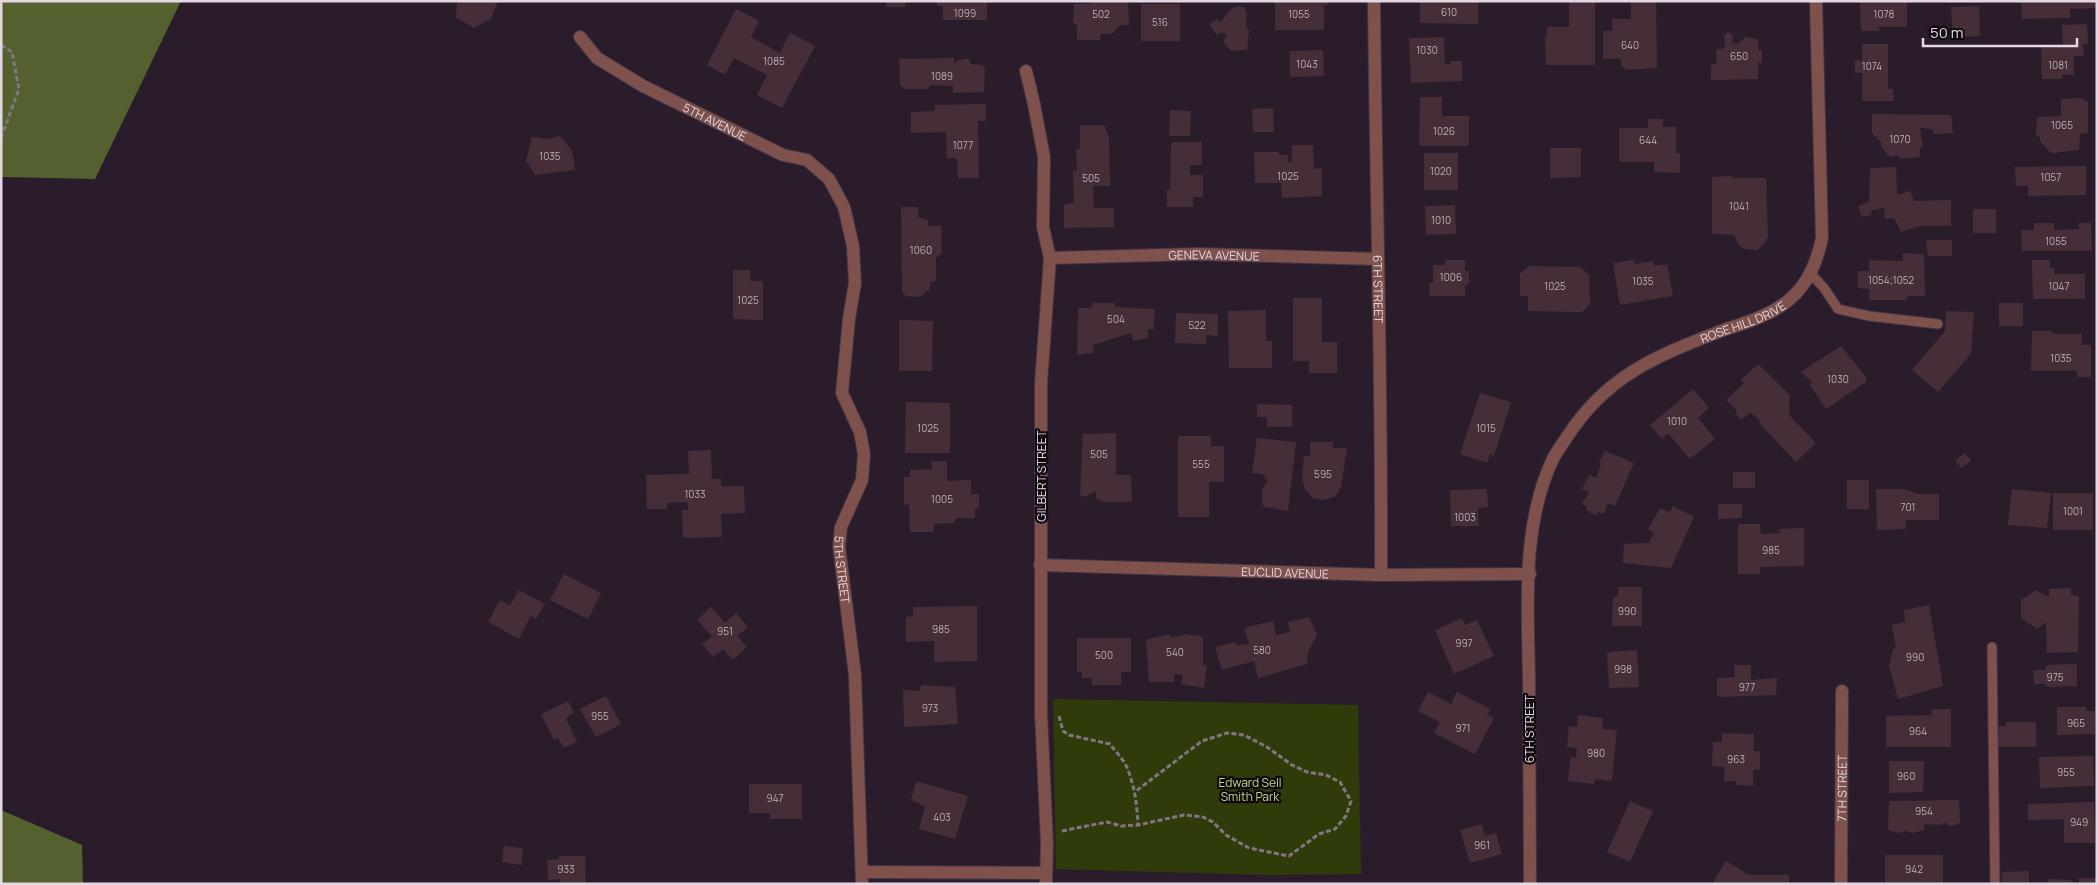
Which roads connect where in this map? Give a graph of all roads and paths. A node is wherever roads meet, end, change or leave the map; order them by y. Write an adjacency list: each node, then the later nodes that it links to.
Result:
1 (1374, 1): 9 (street, 6TH STREET)
2 (1816, 1): 10 (street, ROSE HILL DRIVE)
3 (580, 37): 7 (street, 5TH AVENUE)
4 (1, 45): 6 (path)
5 (1026, 71): 8 (street, GILBERT STREET)
6 (1, 142)
7 (844, 207): 21 (street, 5TH STREET)
8 (1050, 258): 9 (street, GENEVA AVENUE); 12 (street, GILBERT STREET)
9 (1377, 259): 13 (street, 6TH STREET)
10 (1810, 273): 11 (lane); 14 (street, ROSE HILL DRIVE)
11 (1938, 324)
12 (1040, 565): 13 (street, EUCLID AVENUE); 17 (street, GILBERT STREET)
13 (1381, 574): 14 (street, EUCLID AVENUE)
14 (1530, 574): 23 (street, 6TH STREET)
15 (1992, 648): 25 (lane)
16 (1842, 691): 24 (street, 7TH STREET)
17 (1041, 713): 18 (path); 20 (street, GILBERT STREET)
18 (1136, 791): 19 (path); 19 (path)
19 (1138, 825): 20 (path)
20 (1046, 832): 22 (street, GILBERT STREET)
21 (862, 878): 22 (street)
22 (1046, 878)
23 (1530, 884)
24 (1841, 884)
25 (1995, 884)

